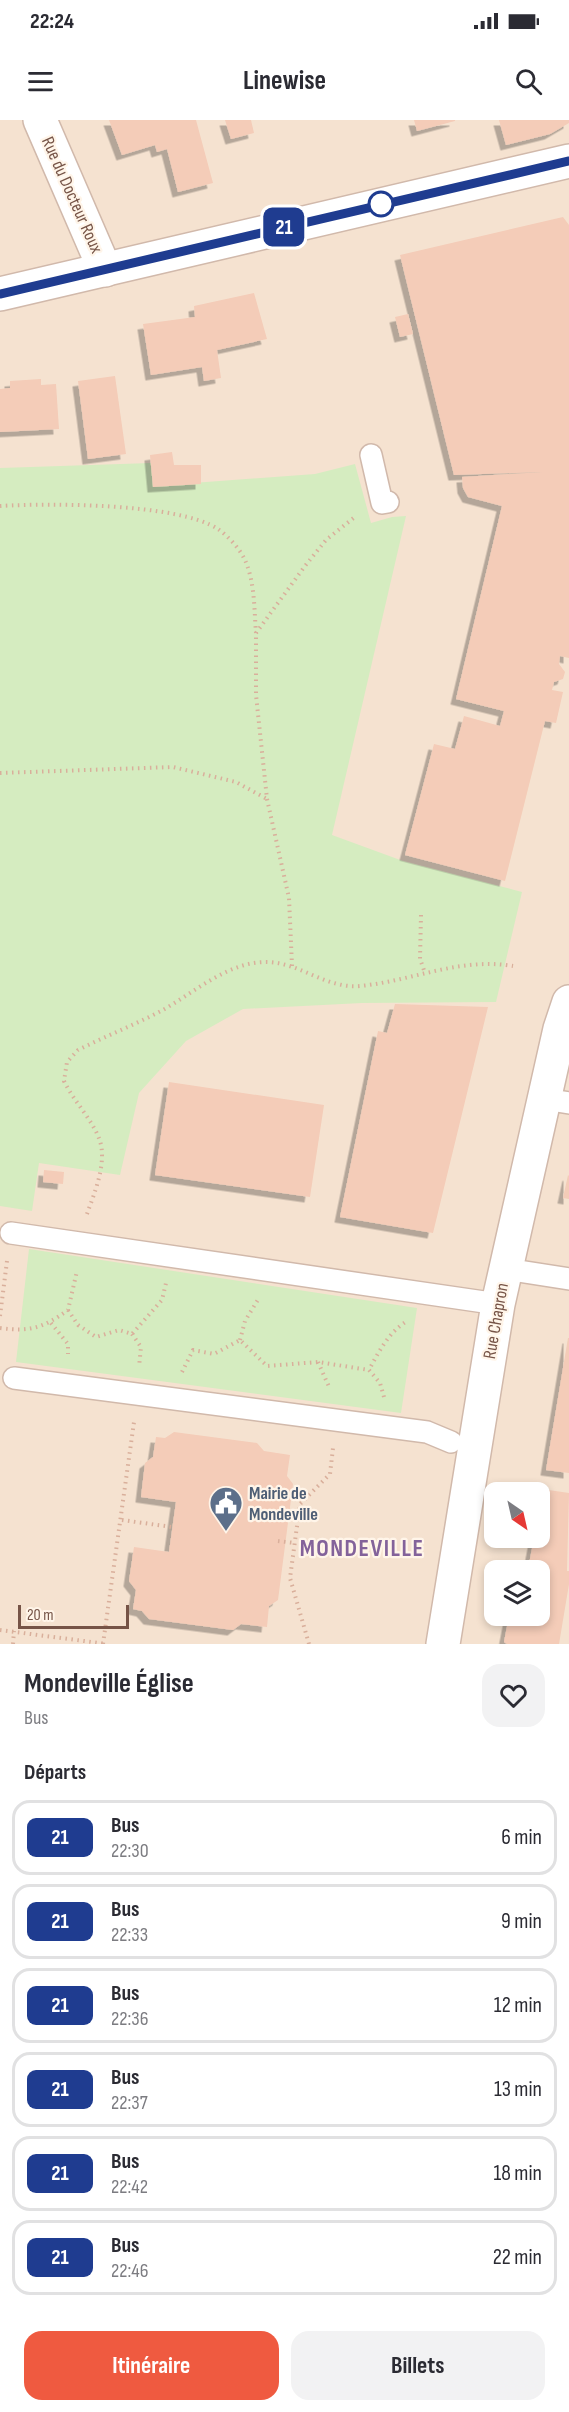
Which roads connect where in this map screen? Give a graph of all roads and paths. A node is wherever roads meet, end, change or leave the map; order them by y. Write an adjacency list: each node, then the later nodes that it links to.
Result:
1 (40, 120): 3 (street, Rue du Docteur Roux)
2 (569, 161): 3 (street)
3 (105, 270): 4 (street)
4 (0, 294)
5 (371, 455): 6 (lane)
6 (385, 502): 8 (path)
7 (0, 506): 8 (path)
8 (256, 633): 10 (path)
9 (0, 773): 10 (path)
10 (267, 799): 12 (path)
11 (422, 915): 14 (path)
12 (292, 966): 14 (path); 18 (path)
13 (513, 966): 14 (path)
14 (425, 973)
15 (569, 1002): 16 (street, Rue Chapron)
16 (556, 1101): 21 (street, Rue Chapron)
17 (11, 1233): 18 (lane)
18 (78, 1242): 19 (lane); 24 (path)
19 (171, 1256): 20 (lane); 24 (path)
20 (261, 1269): 23 (lane); 27 (path)
21 (505, 1269): 22 (lane); 23 (street, Rue Chapron)
22 (569, 1279)
23 (498, 1304): 45 (street, Rue Chapron)
24 (68, 1310): 26 (path)
25 (414, 1317): 28 (path)
26 (0, 1328)
27 (240, 1340): 28 (path); 29 (path)
28 (369, 1370): 33 (path)
29 (181, 1374)
30 (14, 1378): 31 (lane)
31 (137, 1394): 32 (lane); 35 (path)
32 (336, 1421): 33 (lane); 38 (path)
33 (386, 1427): 34 (lane)
34 (451, 1442)
35 (122, 1520): 36 (path); 43 (path)
36 (172, 1527)
37 (278, 1541): 38 (path)
38 (295, 1543): 44 (path)
39 (0, 1630): 40 (path)
40 (14, 1632): 41 (path); 42 (path)
41 (93, 1643): 43 (path)
42 (13, 1644)
43 (105, 1644)
44 (309, 1644)
45 (443, 1644)

